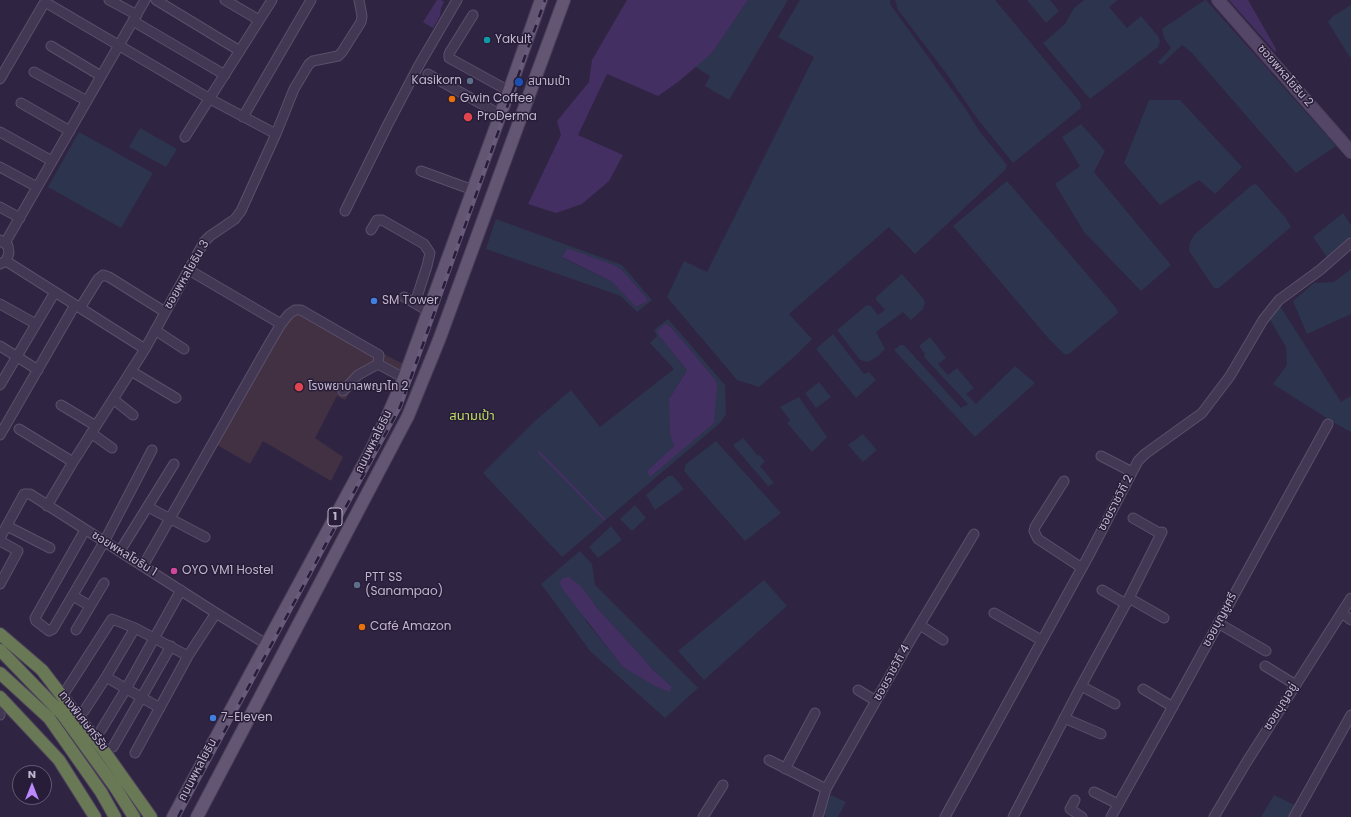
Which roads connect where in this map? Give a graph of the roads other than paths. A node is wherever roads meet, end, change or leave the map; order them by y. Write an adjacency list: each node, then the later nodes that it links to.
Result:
1 (109, 0): 14 (street)
2 (145, 0): 14 (street)
3 (156, 0): 18 (street)
4 (225, 0): 15 (street)
5 (272, 0): 15 (street)
6 (311, 0): 29 (street)
7 (359, 0): 32 (street, ซอยพหลโยธิน 3)
8 (457, 0): 43 (street)
9 (541, 0): 24 (main road, ถนนพหลโยธิน / 1)
10 (564, 0): 42 (main road, ถนนพหลโยธิน / 1)
11 (1218, 0): 34 (street, ซอยพหลโยธิน 2)
12 (46, 1): 16 (street); 23 (street)
13 (473, 15): 24 (street)
14 (135, 18): 16 (street); 21 (street)
15 (259, 20): 18 (street)
16 (119, 45): 22 (street); 25 (street)
17 (51, 46): 22 (street)
18 (240, 51): 21 (street)
19 (34, 72): 26 (street)
20 (428, 74): 28 (street)
21 (225, 75): 25 (street)
22 (101, 76): 26 (street)
23 (0, 79)
24 (509, 91): 28 (main road, ถนนพหลโยธิน / 1)
25 (210, 99): 29 (street); 33 (street)
26 (87, 101): 30 (street)
27 (21, 103): 30 (street)
28 (501, 115): 39 (main road, ถนนพหลโยธิน / 1)
29 (243, 117): 32 (street)
30 (70, 131): 35 (street)
31 (0, 132): 35 (street)
32 (276, 134): 49 (street, ซอยพหลโยธิน 3)
33 (185, 137)
34 (1351, 152)
35 (52, 161): 38 (street)
36 (0, 167): 38 (street)
37 (421, 171): 39 (street)
38 (37, 187): 44 (street)
39 (473, 190): 40 (main road, ถนนพหลโยธิน / 1)
40 (468, 203): 42 (main road); 55 (main road, ถนนพหลโยธิน / 1)
41 (0, 207): 44 (street)
42 (487, 210): 100 (main road, ถนนพหลโยธิน / 1)
43 (345, 211)
44 (20, 218): 46 (street)
45 (371, 230): 52 (street)
46 (2, 242): 48 (street)
47 (1351, 243): 84 (street, ซอยราชวิถี 2)
48 (3, 262): 50 (street)
49 (189, 270): 56 (street, ซอยพหลโยธิน 3); 58 (street)
50 (55, 292): 54 (street); 57 (street)
51 (404, 298): 52 (street)
52 (415, 303): 55 (street)
53 (0, 304): 57 (street)
54 (78, 307): 56 (street); 61 (street); 65 (street)
55 (428, 311): 67 (main road, ถนนพหลโยธิน / 1)
56 (165, 312): 59 (street, ซอยพหลโยธิน 3)
57 (36, 324): 63 (street)
58 (281, 324): 64 (street); 88 (street)
59 (155, 330): 61 (street, ซอยพหลโยธิน 3); 62 (street)
60 (0, 346): 63 (street)
61 (145, 349): 66 (street, ซอยพหลโยธิน 3)
62 (184, 349)
63 (17, 357): 65 (street); 68 (street)
64 (378, 364): 67 (street); 69 (street)
65 (38, 370): 74 (street)
66 (131, 371): 70 (street); 71 (street, ซอยพหลโยธิน 3)
67 (404, 378): 98 (main road, ถนนพหลโยธิน / 1)
68 (1, 382)
69 (343, 391)
70 (176, 398)
71 (113, 399): 73 (street); 77 (street, ซอยพหลโยธิน 3)
72 (61, 405): 77 (street)
73 (133, 414)
74 (4, 421): 78 (street)
75 (1328, 424): 115 (street, ซอยบุญชูศรี)
76 (19, 429): 82 (street)
77 (94, 429): 79 (street); 82 (street, ซอยพหลโยธิน 3)
78 (0, 435)
79 (112, 448)
80 (152, 450): 95 (street)
81 (1101, 456): 84 (street)
82 (73, 462): 86 (street, ซอยพหลโยธิน 3)
83 (174, 464): 87 (street)
84 (1132, 472): 101 (street, ซอยราชวิถี 2)
85 (1064, 481): 101 (street)
86 (47, 506): 90 (street, ซอยพหลโยธิน 1); 91 (street, ซอยพหลโยธิน 1)
87 (148, 507): 88 (street); 97 (street)
88 (170, 518): 93 (street); 99 (street)
89 (1133, 518): 108 (street)
90 (7, 526): 94 (street, ซอยพหลโยธิน 1); 96 (street)
91 (85, 530): 95 (street, ซอยพหลโยธิน 1); 106 (street)
92 (974, 534): 116 (street, ซอยราชวิถี 4)
93 (205, 537)
94 (0, 540): 103 (street)
95 (104, 542): 97 (street, ซอยพหลโยธิน 1); 106 (street)
96 (50, 548)
97 (120, 552): 99 (street, ซอยพหลโยธิน 1)
98 (312, 559): 100 (main road); 124 (main road, ถนนพหลโยธิน / 1)
99 (143, 566): 104 (street, ซอยพหลโยธิน 1)
100 (328, 568): 167 (main road, ถนนพหลโยธิน / 1)
101 (1082, 568): 123 (street, ซอยราชวิถี 2)
102 (104, 583): 109 (street)
103 (0, 584)
104 (181, 590): 110 (street, ซอยพหลโยธิน 1); 120 (street)
105 (1102, 590): 108 (street)
106 (73, 596): 109 (street)
107 (1351, 598): 112 (street, ซอยบุญอยู่)
108 (1128, 601): 113 (street); 133 (street)
109 (90, 606): 118 (street)
110 (216, 613): 124 (street, ซอยพหลโยธิน 1); 128 (street)
111 (994, 613): 123 (street)
112 (1342, 613): 114 (street); 132 (street, ซอยบุญอยู่)
113 (1164, 618)
114 (1351, 620)
115 (1218, 623): 127 (street); 143 (street, ซอยบุญชูศรี)
116 (920, 625): 122 (street); 140 (street, ซอยราชวิถี 4)
117 (135, 628): 120 (street); 131 (street); 137 (street)
118 (76, 630)
119 (0, 634): 149 (highway)
120 (154, 638): 125 (street); 134 (street)
121 (0, 639): 149 (street)
122 (943, 640)
123 (1041, 640): 169 (street, ซอยราชวิถี 2)
124 (266, 644): 166 (main road, ถนนพหลโยธิน / 1)
125 (171, 646): 128 (street); 139 (street)
126 (0, 650): 163 (highway, ทางพิเศษศรีรัช)
127 (1266, 651)
128 (188, 656): 142 (street)
129 (1265, 666): 132 (street)
130 (0, 673): 162 (highway)
131 (106, 677): 134 (street); 144 (street)
132 (1296, 684): 173 (street, ซอยบุญอยู่)
133 (1081, 686): 141 (street); 147 (street)
134 (126, 689): 139 (street); 148 (street)
135 (1143, 689): 143 (street)
136 (858, 690): 140 (street)
137 (65, 692)
138 (0, 697): 161 (highway)
139 (142, 698): 142 (street); 151 (street)
140 (876, 701): 156 (street, ซอยราชวิถี 4)
141 (1115, 704)
142 (160, 708): 152 (street)
143 (1173, 708): 159 (street, ซอยบุญชูศรี)
144 (84, 711)
145 (815, 713): 154 (street)
146 (1351, 715): 174 (street)
147 (1064, 718): 150 (street); 170 (street)
148 (101, 730)
149 (88, 734): 164 (street); 165 (highway)
150 (1101, 734)
151 (113, 747)
152 (136, 753)
153 (769, 760): 154 (street)
154 (785, 769): 156 (street)
155 (723, 785): 168 (street)
156 (826, 789): 160 (street, ซอยราชวิถี 4)
157 (1094, 792): 159 (street)
158 (1074, 800): 171 (street)
159 (1118, 804): 172 (street, ซอยบุญชูศรี)
160 (821, 816)
161 (95, 817)
162 (115, 817)
163 (134, 817)
164 (146, 817)
165 (151, 817)
166 (173, 817)
167 (197, 817)
168 (703, 817)
169 (945, 817)
170 (1013, 817)
171 (1082, 817)
172 (1111, 817)
173 (1214, 817)
174 (1294, 817)

